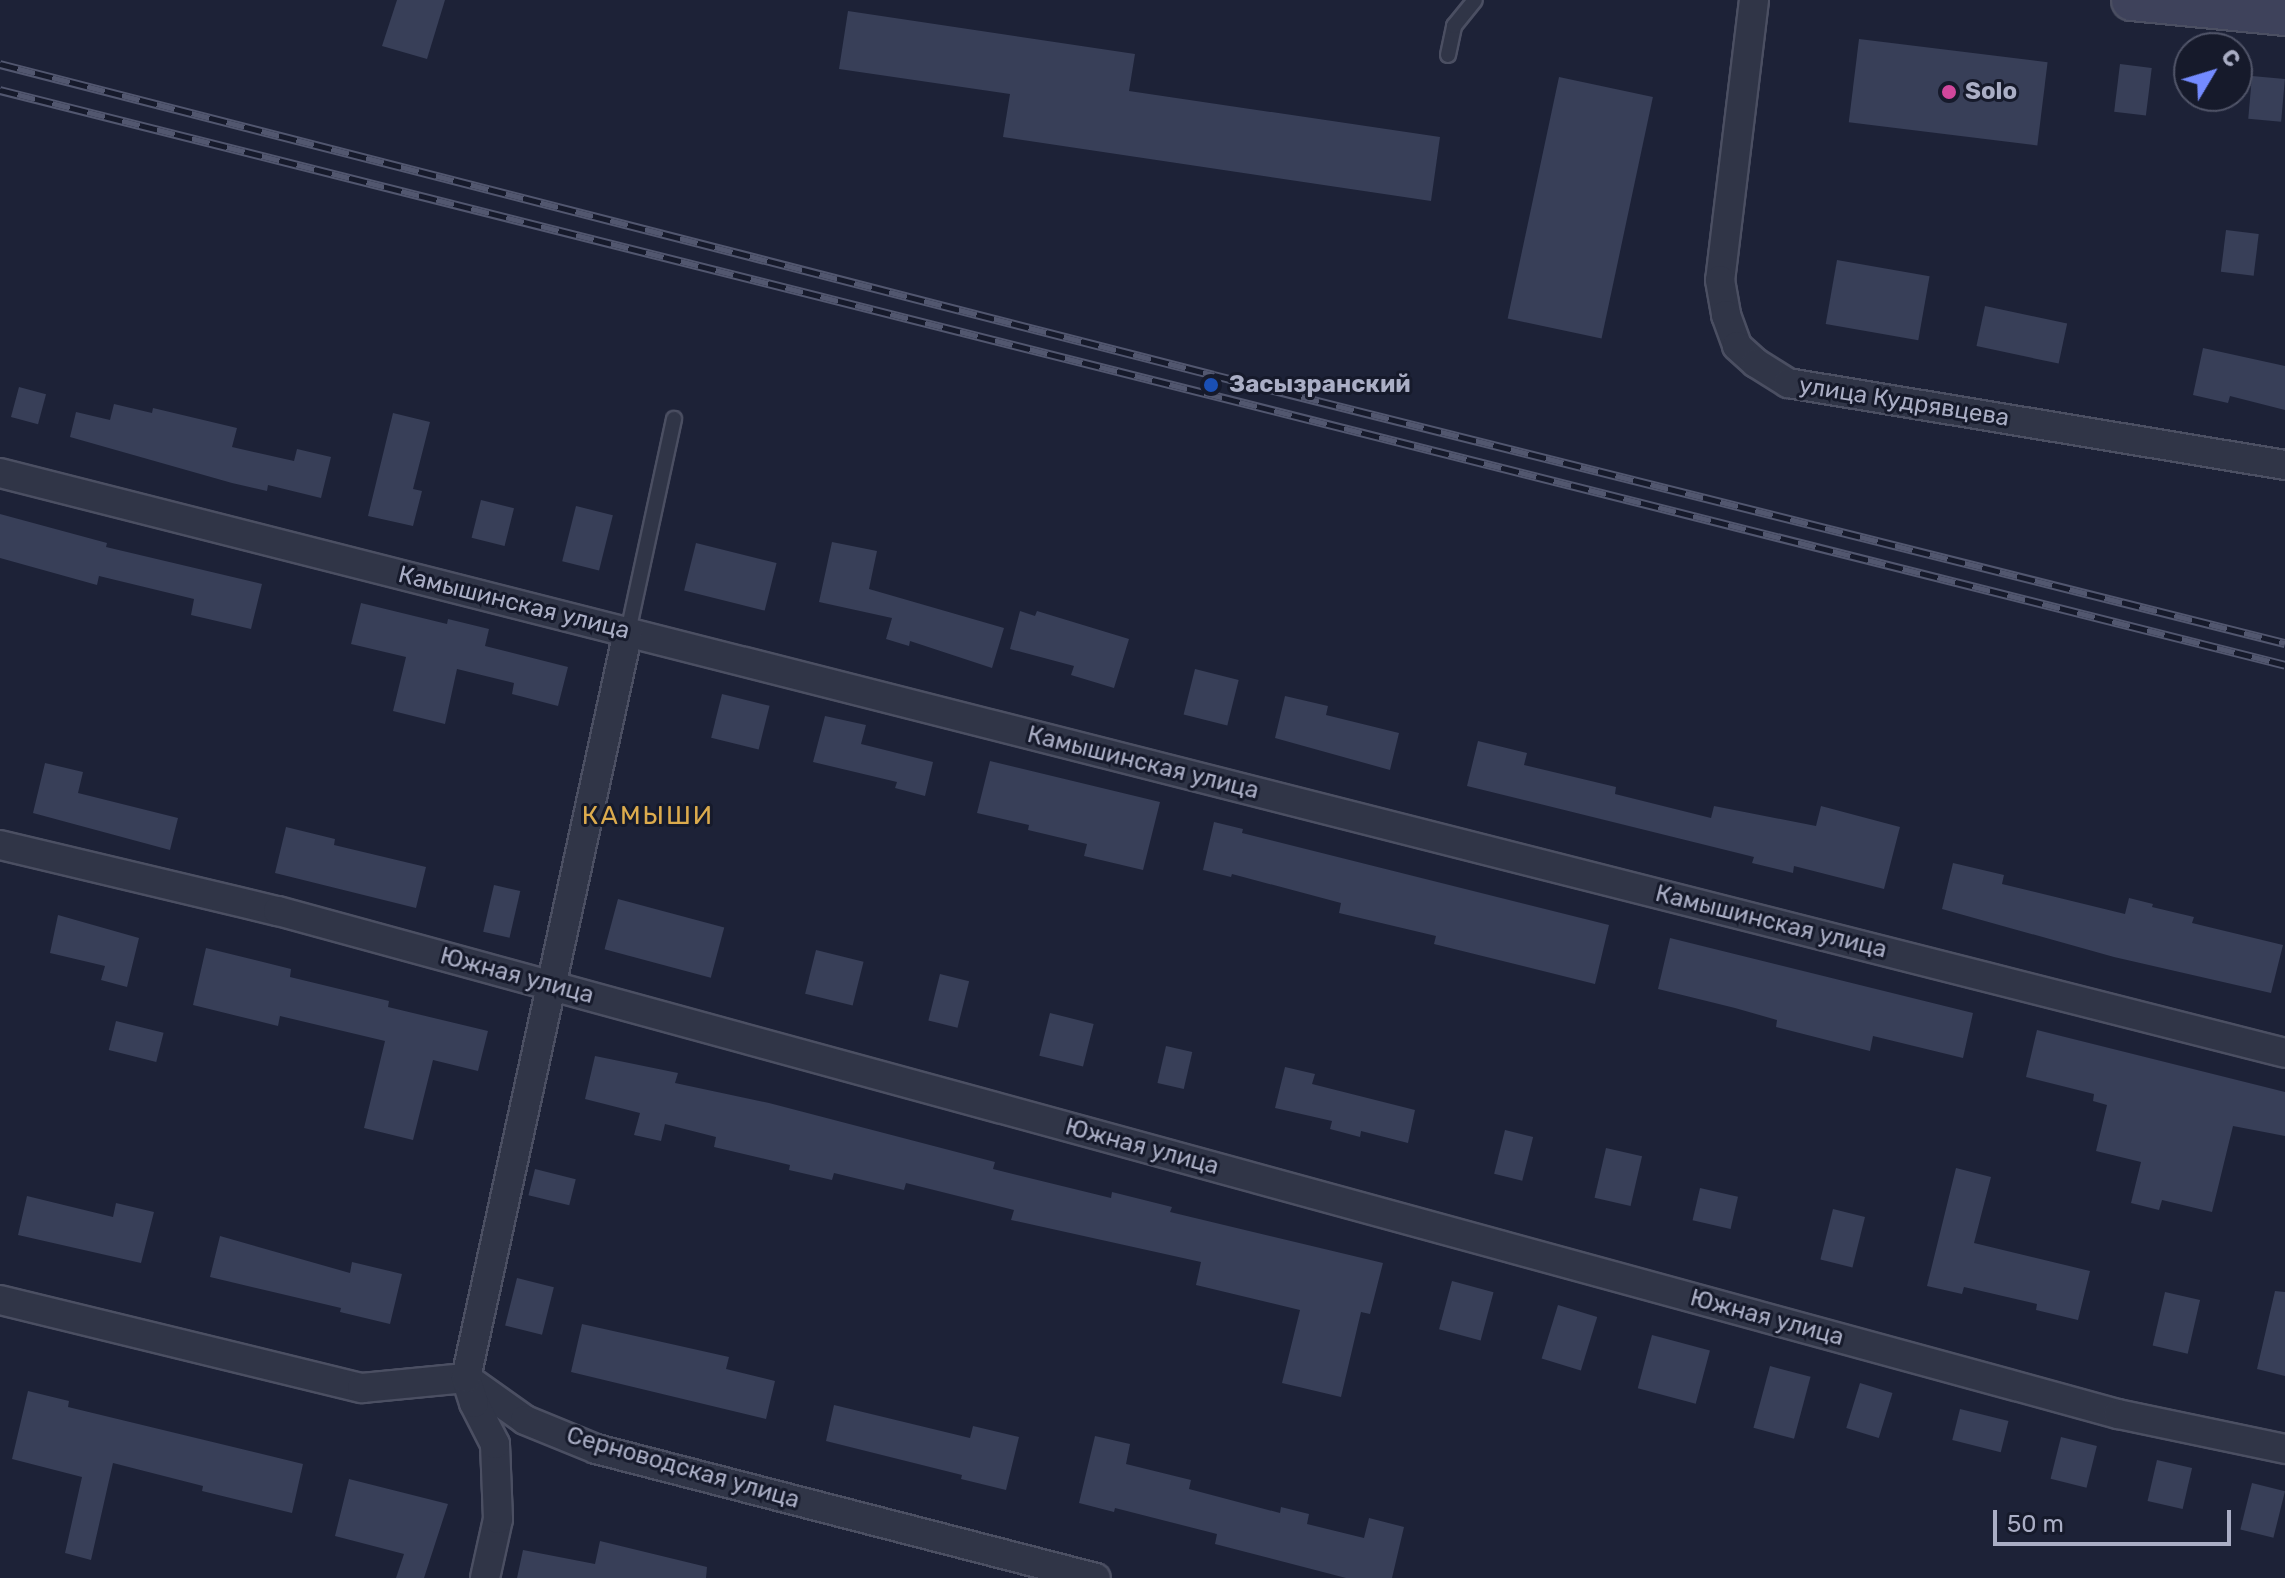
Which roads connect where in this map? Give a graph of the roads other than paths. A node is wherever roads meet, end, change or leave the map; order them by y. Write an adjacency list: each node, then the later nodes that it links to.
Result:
1 (1475, 0): 5 (lane)
2 (1754, 0): 7 (street, улица Кудрявцева)
3 (2132, 0): 4 (main road)
4 (2285, 15)
5 (1448, 55)
6 (674, 419): 9 (lane)
7 (2285, 465)
8 (0, 473): 9 (street, Камышинская улица)
9 (628, 632): 11 (street); 12 (street, Камышинская улица)
10 (0, 845): 11 (street, Южная улица)
11 (552, 986): 14 (street); 15 (street, Южная улица)
12 (2285, 1053)
13 (0, 1300): 14 (street)
14 (466, 1378): 16 (street); 17 (street, Серноводская улица)
15 (2285, 1449)
16 (485, 1578)
17 (1096, 1578)

